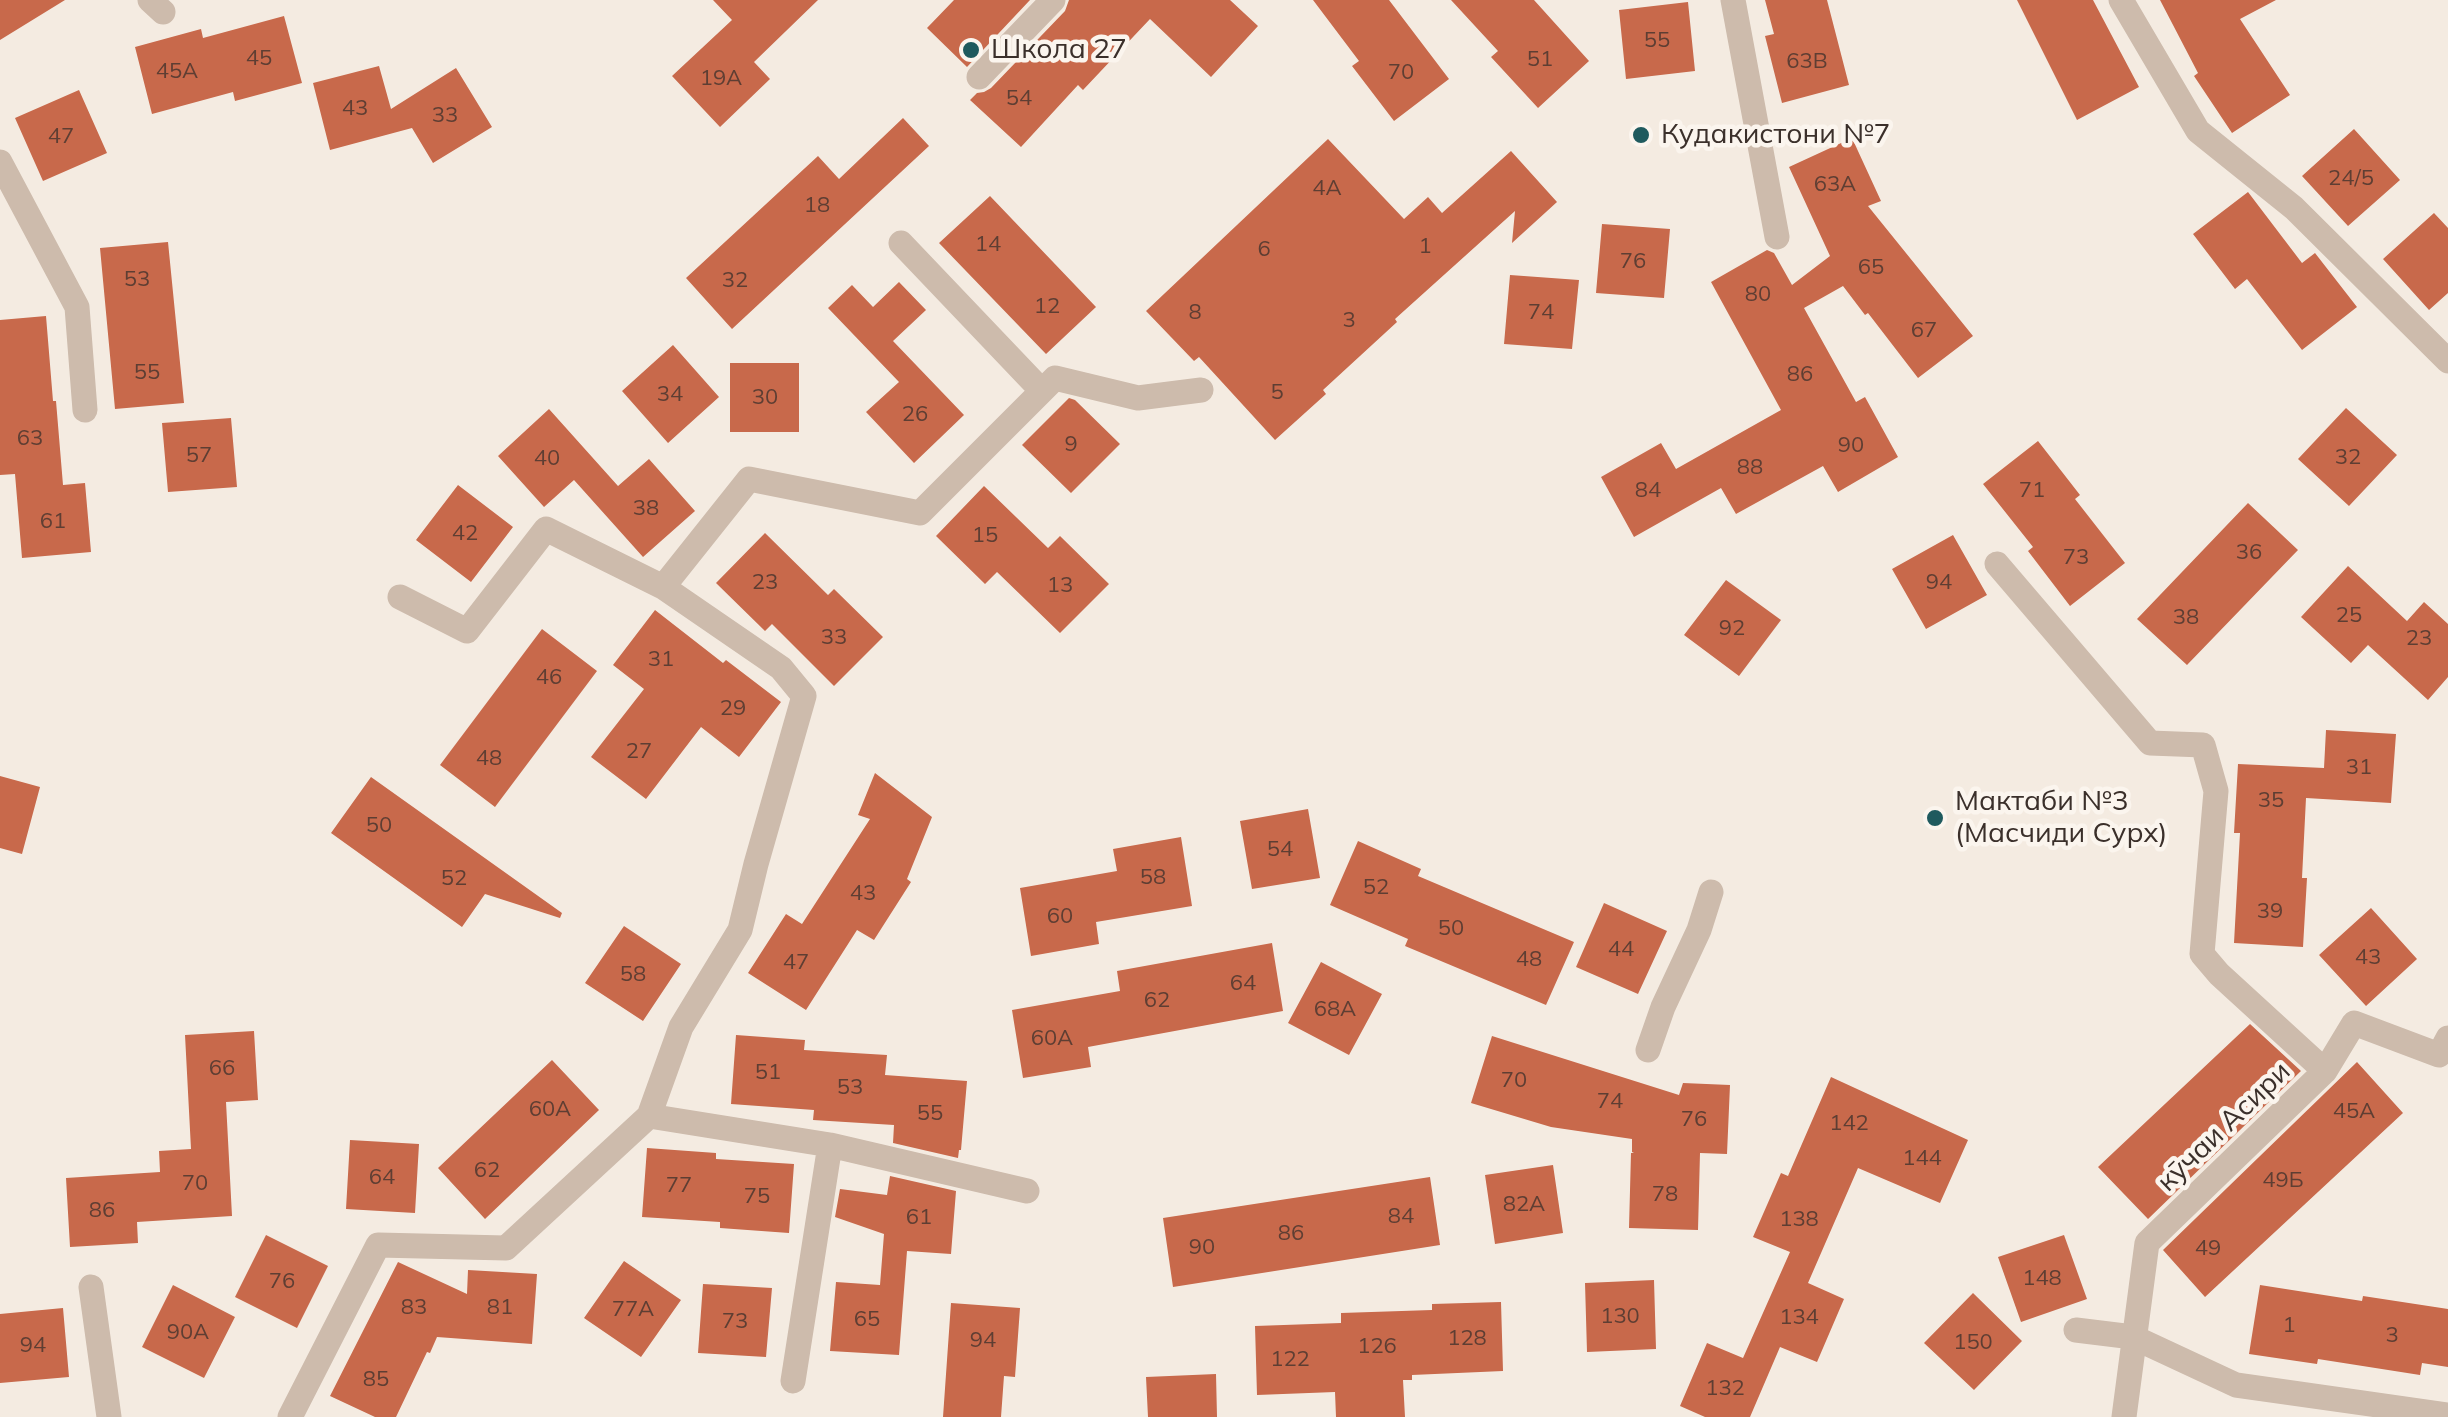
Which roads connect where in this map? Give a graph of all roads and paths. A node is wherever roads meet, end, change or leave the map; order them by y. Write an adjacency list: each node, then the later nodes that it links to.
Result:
1 (1053, 0): 4 (street)
2 (1733, 0): 6 (street)
3 (2122, 0): 8 (street)
4 (979, 78)
5 (0, 162): 11 (street)
6 (1778, 237)
7 (901, 242): 10 (street)
8 (2448, 361)
9 (1201, 390): 10 (street)
10 (1042, 391): 13 (street)
11 (85, 410)
12 (1997, 564): 18 (street, кӯчаи Асири)
13 (663, 587): 14 (street); 19 (street)
14 (400, 597)
15 (1710, 892): 17 (street)
16 (2448, 1038): 18 (street)
17 (1648, 1050)
18 (2325, 1071): 24 (street, кӯчаи Асири)
19 (649, 1116): 20 (street); 28 (street)
20 (830, 1145): 21 (street); 25 (street)
21 (1027, 1191)
22 (90, 1287): 27 (street)
23 (2076, 1330): 24 (street)
24 (2133, 1337): 26 (street); 29 (street)
25 (794, 1381)
26 (2444, 1415)
27 (108, 1417)
28 (290, 1417)
29 (2124, 1417)

